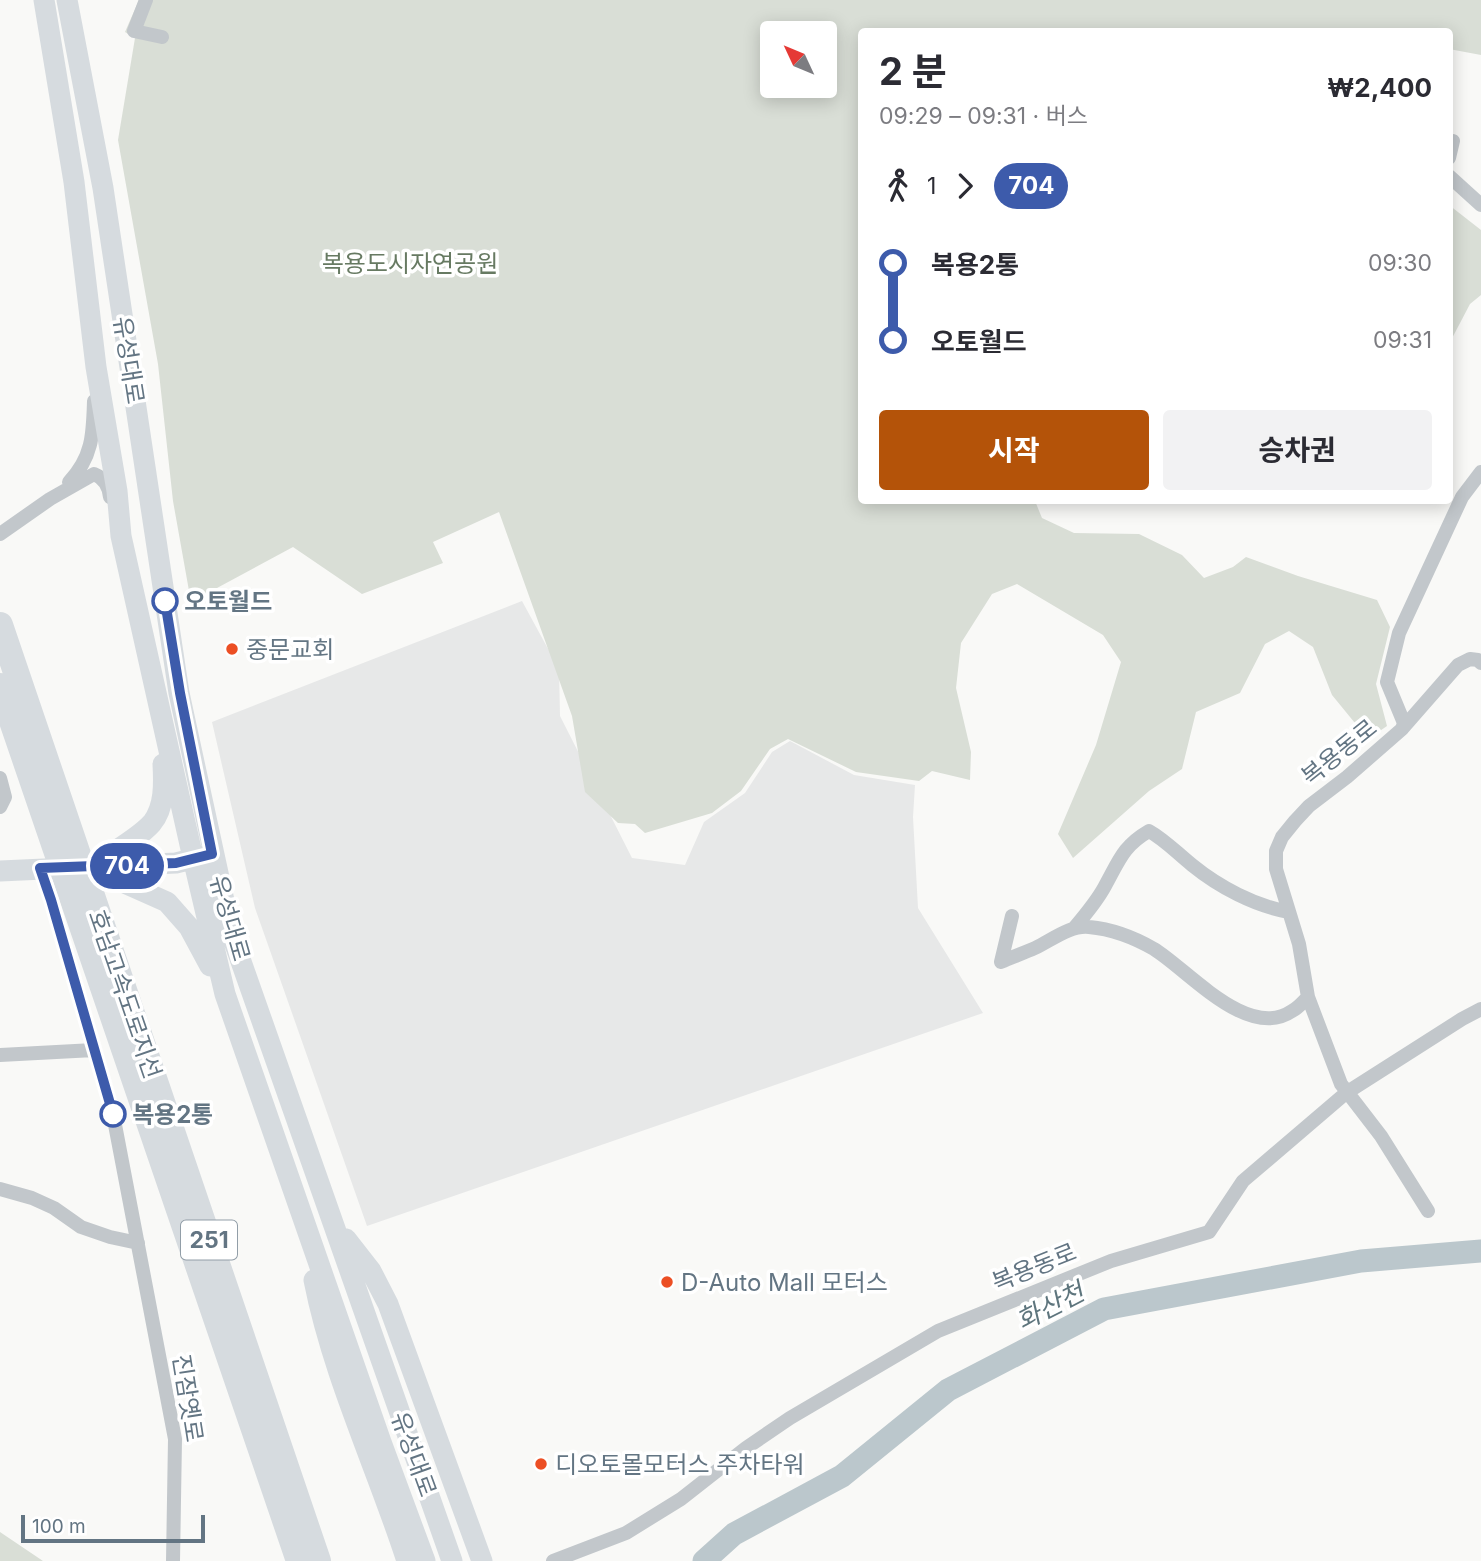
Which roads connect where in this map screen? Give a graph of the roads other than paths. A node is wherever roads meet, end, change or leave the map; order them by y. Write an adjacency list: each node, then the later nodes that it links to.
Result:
1 (44, 0): 7 (street, 유성대로)
2 (67, 0): 20 (street, 유성대로)
3 (145, 0): 4 (street)
4 (162, 37)
5 (1453, 180): 6 (street)
6 (1481, 205)
7 (96, 367): 9 (street); 11 (street, 유성대로)
8 (1481, 472): 16 (street, 복용동로)
9 (50, 499): 10 (street); 11 (street)
10 (0, 534)
11 (121, 536): 15 (street, 유성대로)
12 (0, 625): 19 (highway, 호남고속도로지선 / 251)
13 (1481, 663): 16 (street)
14 (0, 686): 19 (highway, 호남고속도로지선 / 251)
15 (159, 710): 20 (street, 유성대로); 22 (street)
16 (1402, 729): 24 (street, 복용동로)
17 (0, 779): 18 (street)
18 (0, 807)
19 (52, 807): 26 (highway, 호남고속도로지선 / 251)
20 (203, 856): 22 (street); 28 (street, 유성대로); 37 (street, 유성대로)
21 (40, 868): 22 (street); 23 (street); 31 (street, 진잠옛로)
22 (89, 868): 28 (street)
23 (0, 872)
24 (1289, 912): 27 (street); 29 (street, 복용동로)
25 (1012, 916): 27 (street)
26 (90, 919): 41 (highway, 호남고속도로지선 / 251); 42 (highway, 호남고속도로지선 / 251)
27 (1075, 927): 29 (street)
28 (225, 994): 35 (street, 유성대로)
29 (1308, 997): 33 (street, 복용동로)
30 (1481, 1009): 33 (street)
31 (94, 1050): 32 (street); 38 (street, 진잠옛로)
32 (0, 1055)
33 (1346, 1093): 36 (street); 46 (street, 복용동로)
34 (0, 1189): 38 (street)
35 (300, 1206): 43 (street); 44 (street, 유성대로)
36 (1428, 1211)
37 (333, 1222): 39 (street, 유성대로); 45 (street)
38 (138, 1243): 40 (street, 진잠옛로)
39 (451, 1559)
40 (173, 1561)
41 (299, 1561)
42 (318, 1561)
43 (407, 1561)
44 (425, 1561)
45 (482, 1561)
46 (553, 1561)

